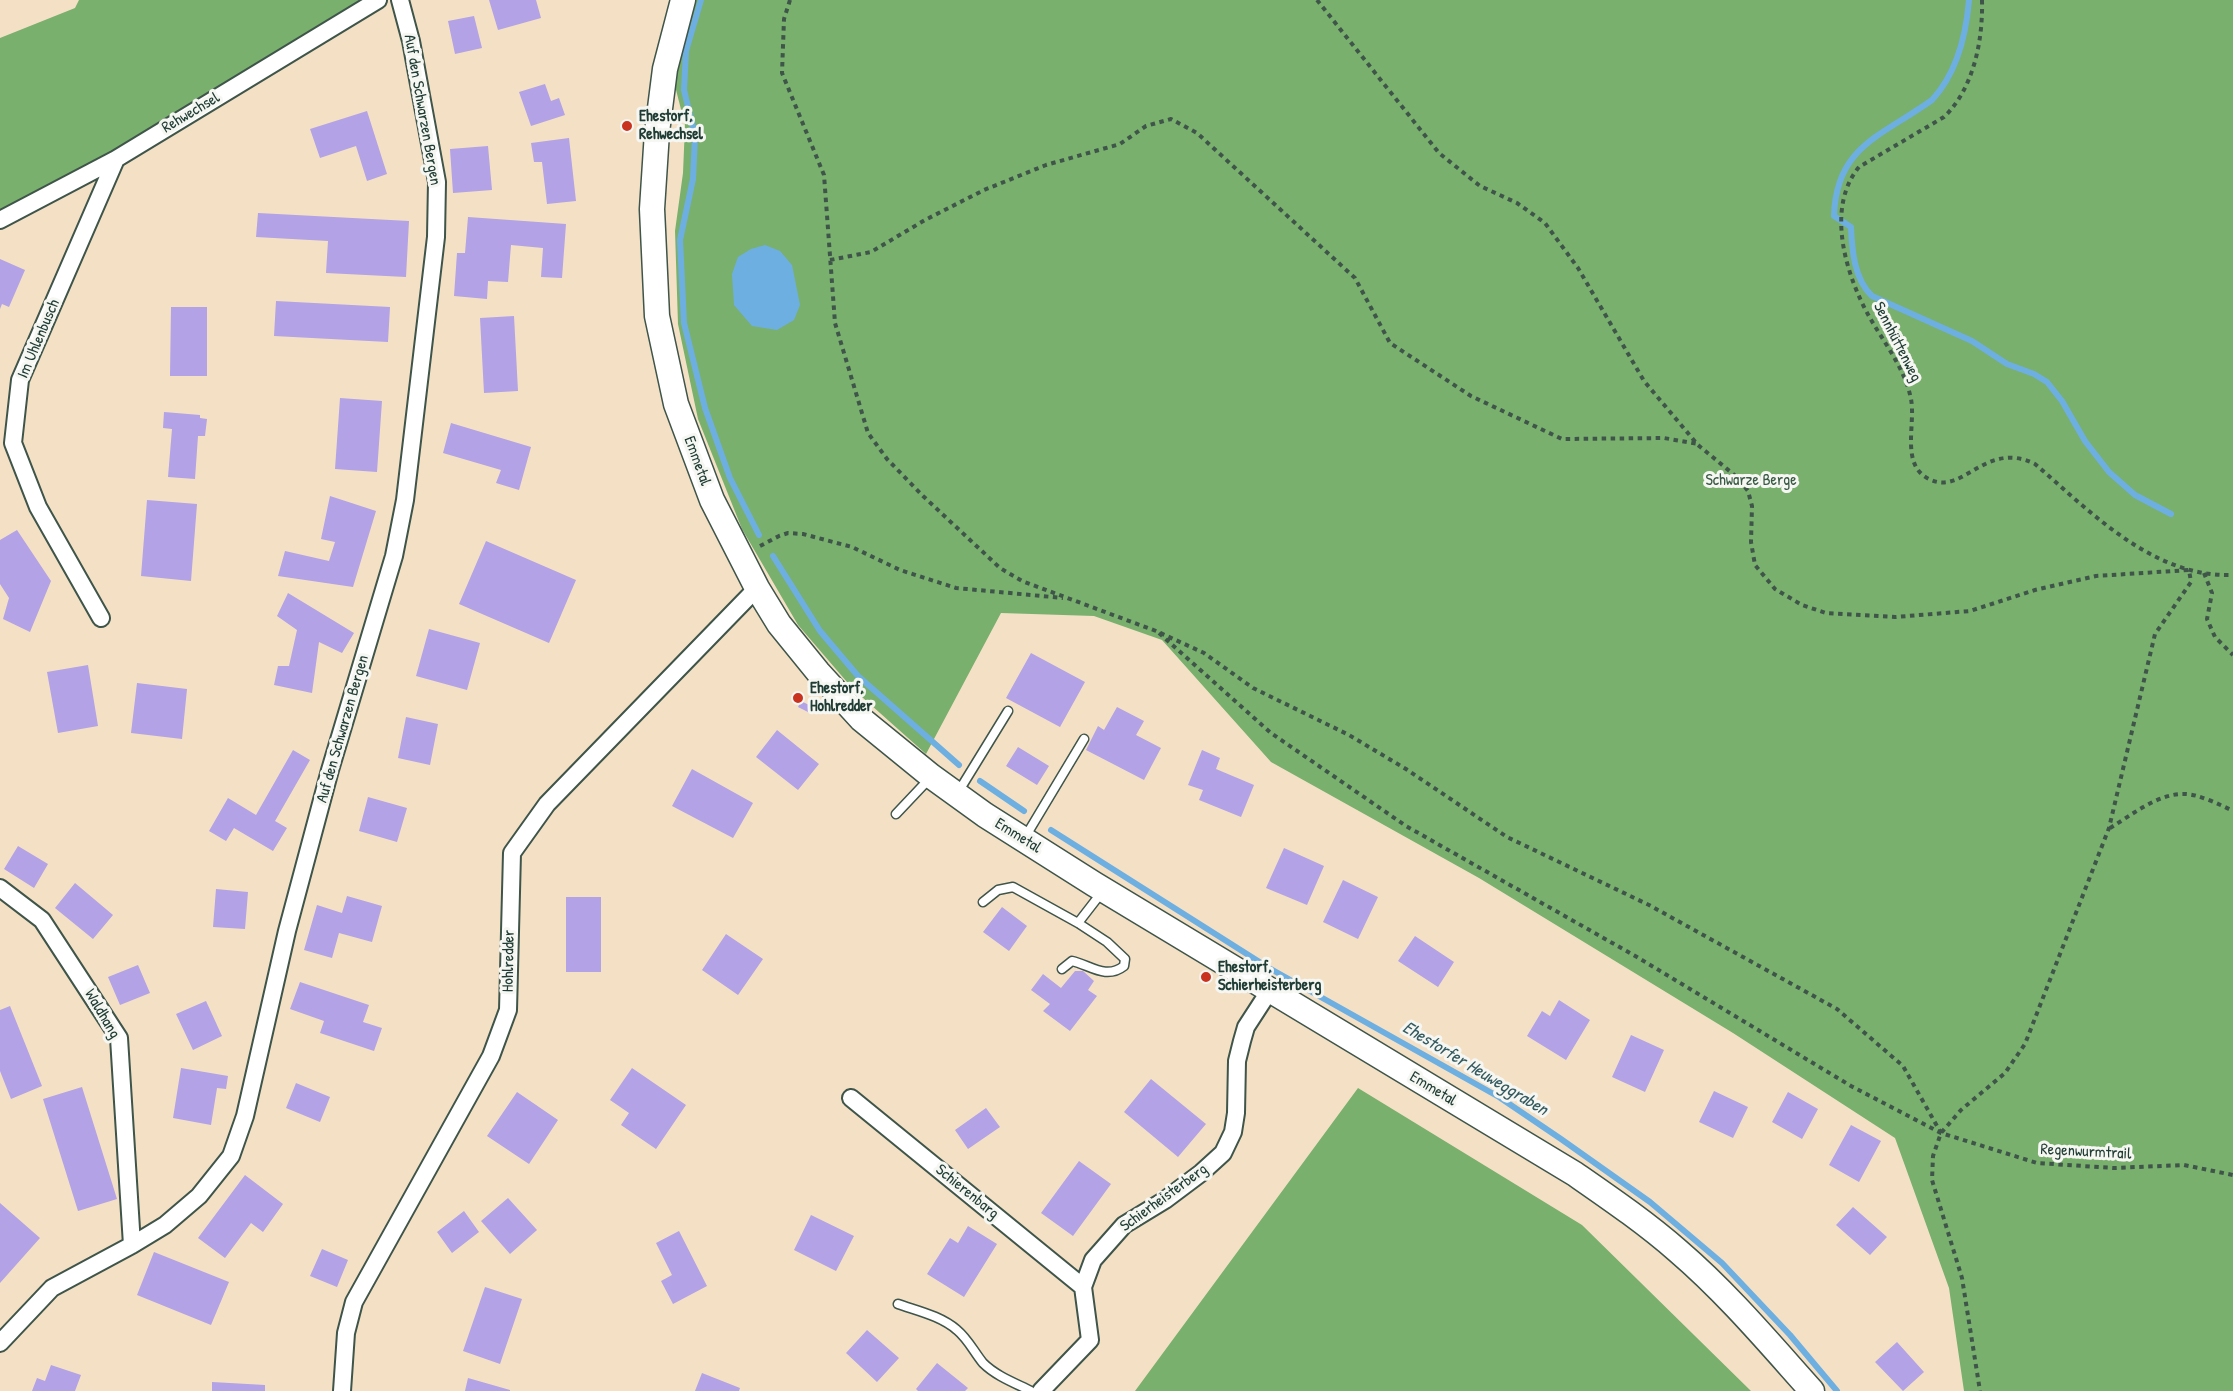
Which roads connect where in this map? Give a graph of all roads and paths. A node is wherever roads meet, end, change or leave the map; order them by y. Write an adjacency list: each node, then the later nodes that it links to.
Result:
1 (378, 0): 7 (street, Rehwechsel)
2 (400, 0): 37 (street, Auf den Schwarzen Bergen)
3 (683, 0): 11 (main road, Emmetal)
4 (790, 0): 9 (path)
5 (1317, 0): 10 (path)
6 (1982, 0): 12 (path, Sennhüttenweg)
7 (116, 159): 8 (street, Rehwechsel); 17 (street, Im Uhlenbusch)
8 (0, 220)
9 (830, 260): 10 (path); 16 (path)
10 (1698, 445): 12 (path)
11 (741, 557): 15 (main road, Emmetal); 16 (path)
12 (2188, 570): 13 (path, Sennhüttenweg); 26 (path)
13 (2204, 573): 14 (path, Sennhüttenweg); 19 (path)
14 (2233, 575)
15 (757, 588): 22 (main road, Emmetal); 41 (street, Hohlredder)
16 (1070, 599): 18 (path)
17 (101, 618)
18 (1156, 631): 35 (path, Regenwurmtrail); 35 (path)
19 (2233, 655)
20 (1008, 711): 23 (lane)
21 (1084, 739): 27 (lane)
22 (931, 776): 23 (main road, Emmetal); 25 (lane)
23 (957, 795): 27 (main road, Emmetal)
24 (2233, 811): 26 (path)
25 (896, 814)
26 (2109, 828): 35 (path)
27 (1024, 839): 29 (main road, Emmetal)
28 (0, 888): 37 (street, Waldhang)
29 (1104, 890): 31 (lane); 33 (main road, Emmetal)
30 (983, 902): 31 (lane)
31 (1078, 923): 32 (lane)
32 (1062, 969)
33 (1270, 990): 38 (street, Schierheisterberg); 44 (main road, Emmetal)
34 (851, 1098): 38 (street, Schierenbarg)
35 (1941, 1133): 36 (path, Regenwurmtrail); 45 (path)
36 (2233, 1175)
37 (132, 1245): 40 (street, Auf den Schwarzen Bergen)
38 (1083, 1287): 43 (street, Schierheisterberg)
39 (898, 1304): 42 (lane)
40 (0, 1343)
41 (342, 1391)
42 (1031, 1391)
43 (1041, 1391)
44 (1812, 1391)
45 (1980, 1391)

